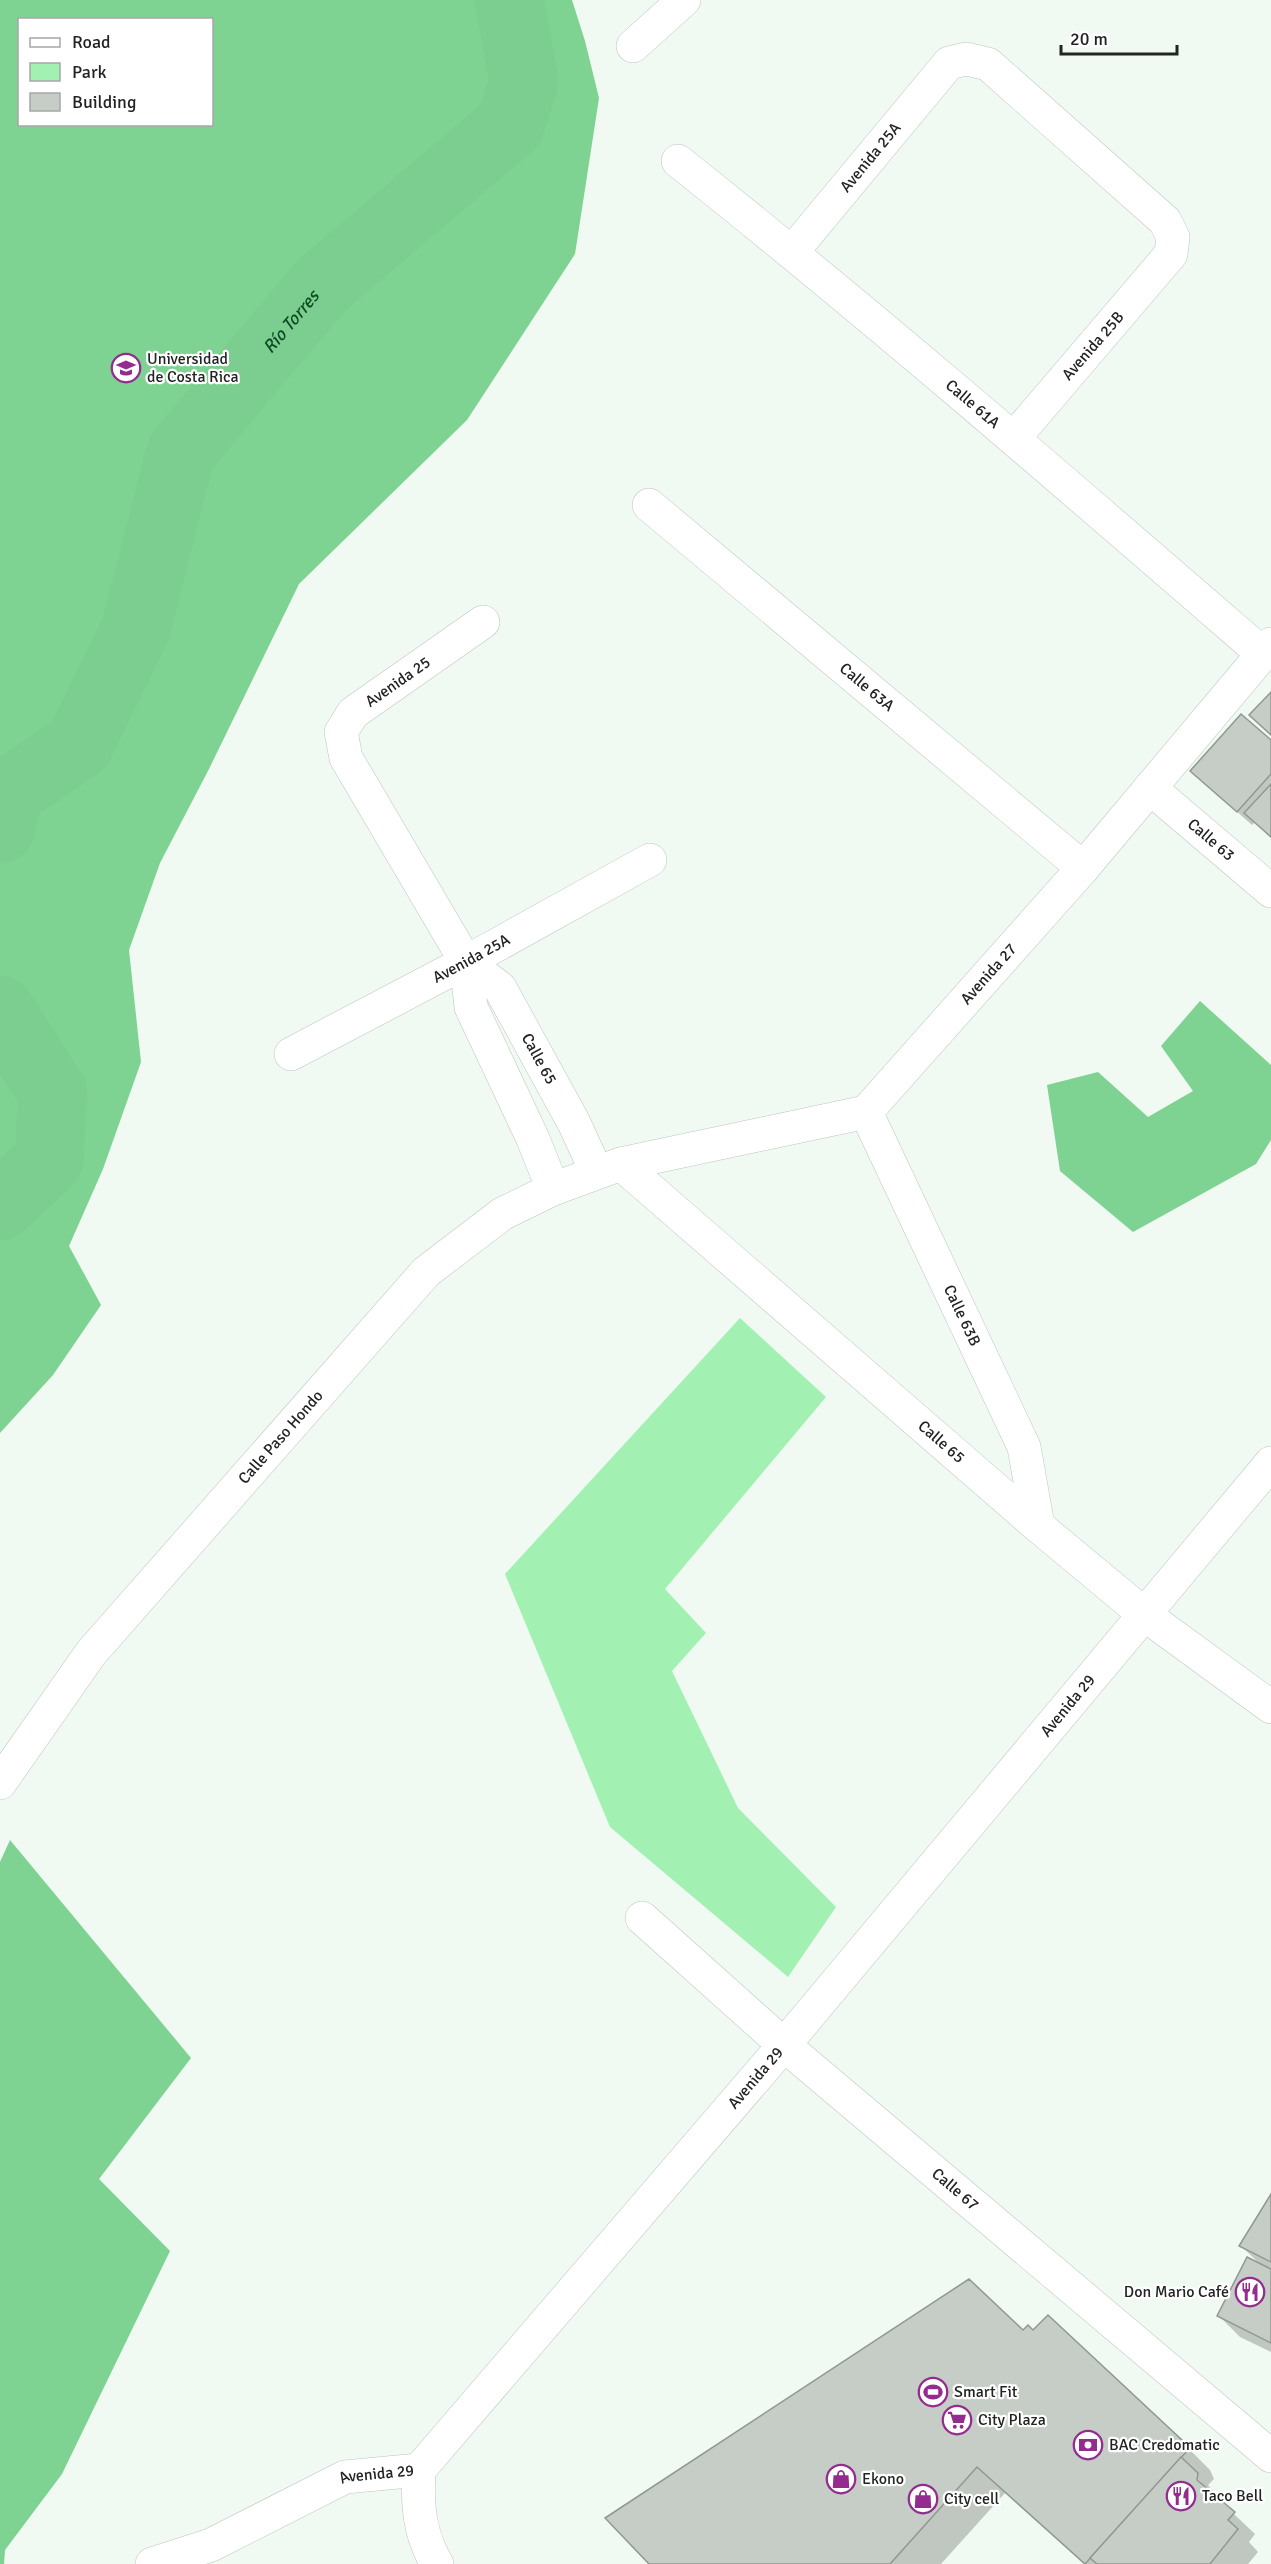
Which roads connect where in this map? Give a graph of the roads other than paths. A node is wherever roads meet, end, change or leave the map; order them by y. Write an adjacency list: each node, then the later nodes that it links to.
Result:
1 (684, 0): 2 (street)
2 (633, 46)
3 (678, 161): 4 (street, Calle 61A)
4 (792, 252): 5 (street, Avenida 25A); 6 (street, Calle 61A)
5 (1172, 254): 6 (street, Avenida 25B)
6 (1014, 438): 9 (street, Calle 61A)
7 (649, 505): 13 (street, Calle 63A)
8 (483, 622): 10 (street, Avenida 25)
9 (1267, 649): 11 (street, Avenida 27)
10 (346, 758): 15 (street, Calle 65)
11 (1150, 788): 13 (street, Avenida 27); 14 (street, Calle 63)
12 (650, 860): 15 (street, Avenida 25A)
13 (1083, 868): 17 (street, Avenida 27)
14 (1271, 891)
15 (466, 962): 16 (street, Avenida 25A); 18 (street, Calle 65); 19 (street, Calle 65)
16 (291, 1054)
17 (866, 1112): 18 (street); 21 (street, Calle 63B)
18 (609, 1168): 19 (street, Calle Paso Hondo); 21 (street, Calle 65)
19 (553, 1189): 24 (street, Calle Paso Hondo)
20 (1271, 1463): 22 (street, Avenida 29)
21 (1038, 1526): 22 (street, Calle 65)
22 (1145, 1615): 23 (street, Calle 65); 26 (street, Avenida 29)
23 (1271, 1707)
24 (0, 1783)
25 (642, 1918): 26 (street, Calle 67)
26 (784, 2045): 27 (street, Calle 67); 28 (street, Avenida 29)
27 (1271, 2456)
28 (419, 2470): 29 (street, Avenida 29); 30 (street)
29 (152, 2564)
30 (437, 2564)

